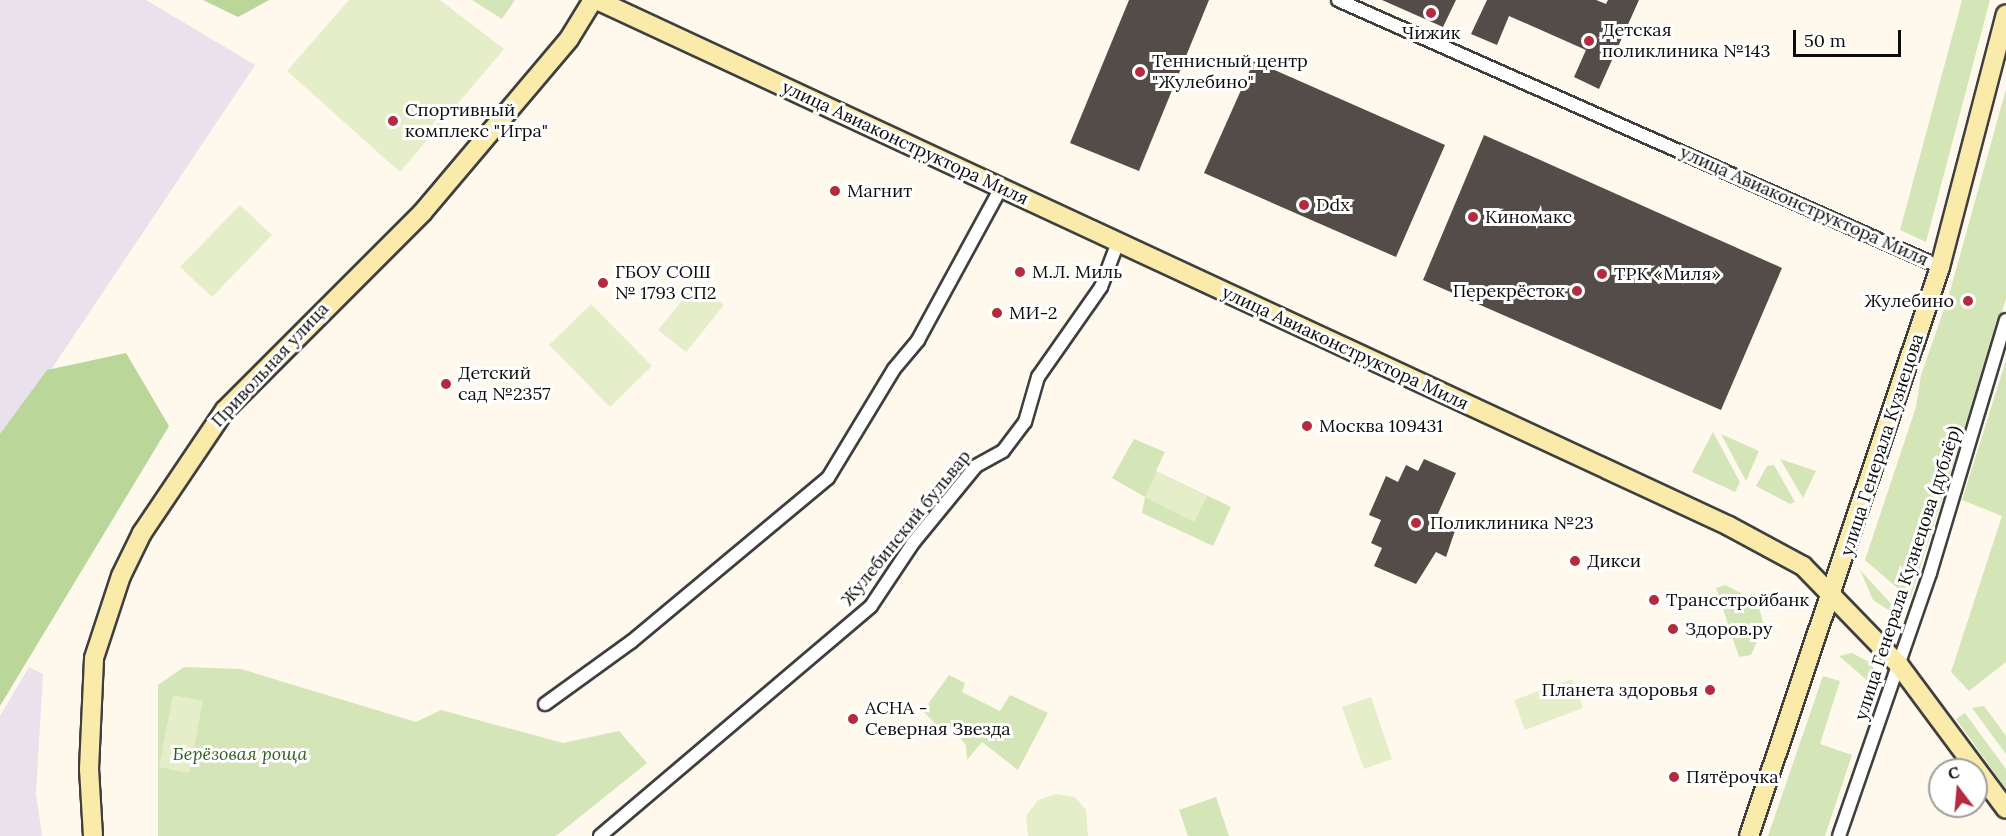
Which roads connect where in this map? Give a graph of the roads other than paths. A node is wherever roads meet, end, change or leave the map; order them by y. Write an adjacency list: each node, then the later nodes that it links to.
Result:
1 (595, 0): 4 (main road, улица Авиаконструктора Миля); 12 (main road, Привольная улица)
2 (1338, 0): 6 (street, улица Авиаконструктора Миля)
3 (2006, 14): 6 (main road, улица Генерала Кузнецова)
4 (1001, 188): 5 (main road, улица Авиаконструктора Миля); 10 (street)
5 (1118, 242): 8 (main road, улица Авиаконструктора Миля); 13 (street, Жулебинский бульвар)
6 (1940, 267): 8 (main road, улица Генерала Кузнецова)
7 (2006, 320): 9 (street, улица Генерала Кузнецова (дублёр))
8 (1834, 592): 9 (main road, улица Авиаконструктора Миля); 14 (main road, улица Генерала Кузнецова)
9 (1899, 665): 11 (main road, улица Авиаконструктора Миля); 15 (street, улица Генерала Кузнецова (дублёр))
10 (545, 704)
11 (2006, 809)
12 (93, 836)
13 (600, 836)
14 (1749, 836)
15 (1839, 836)

